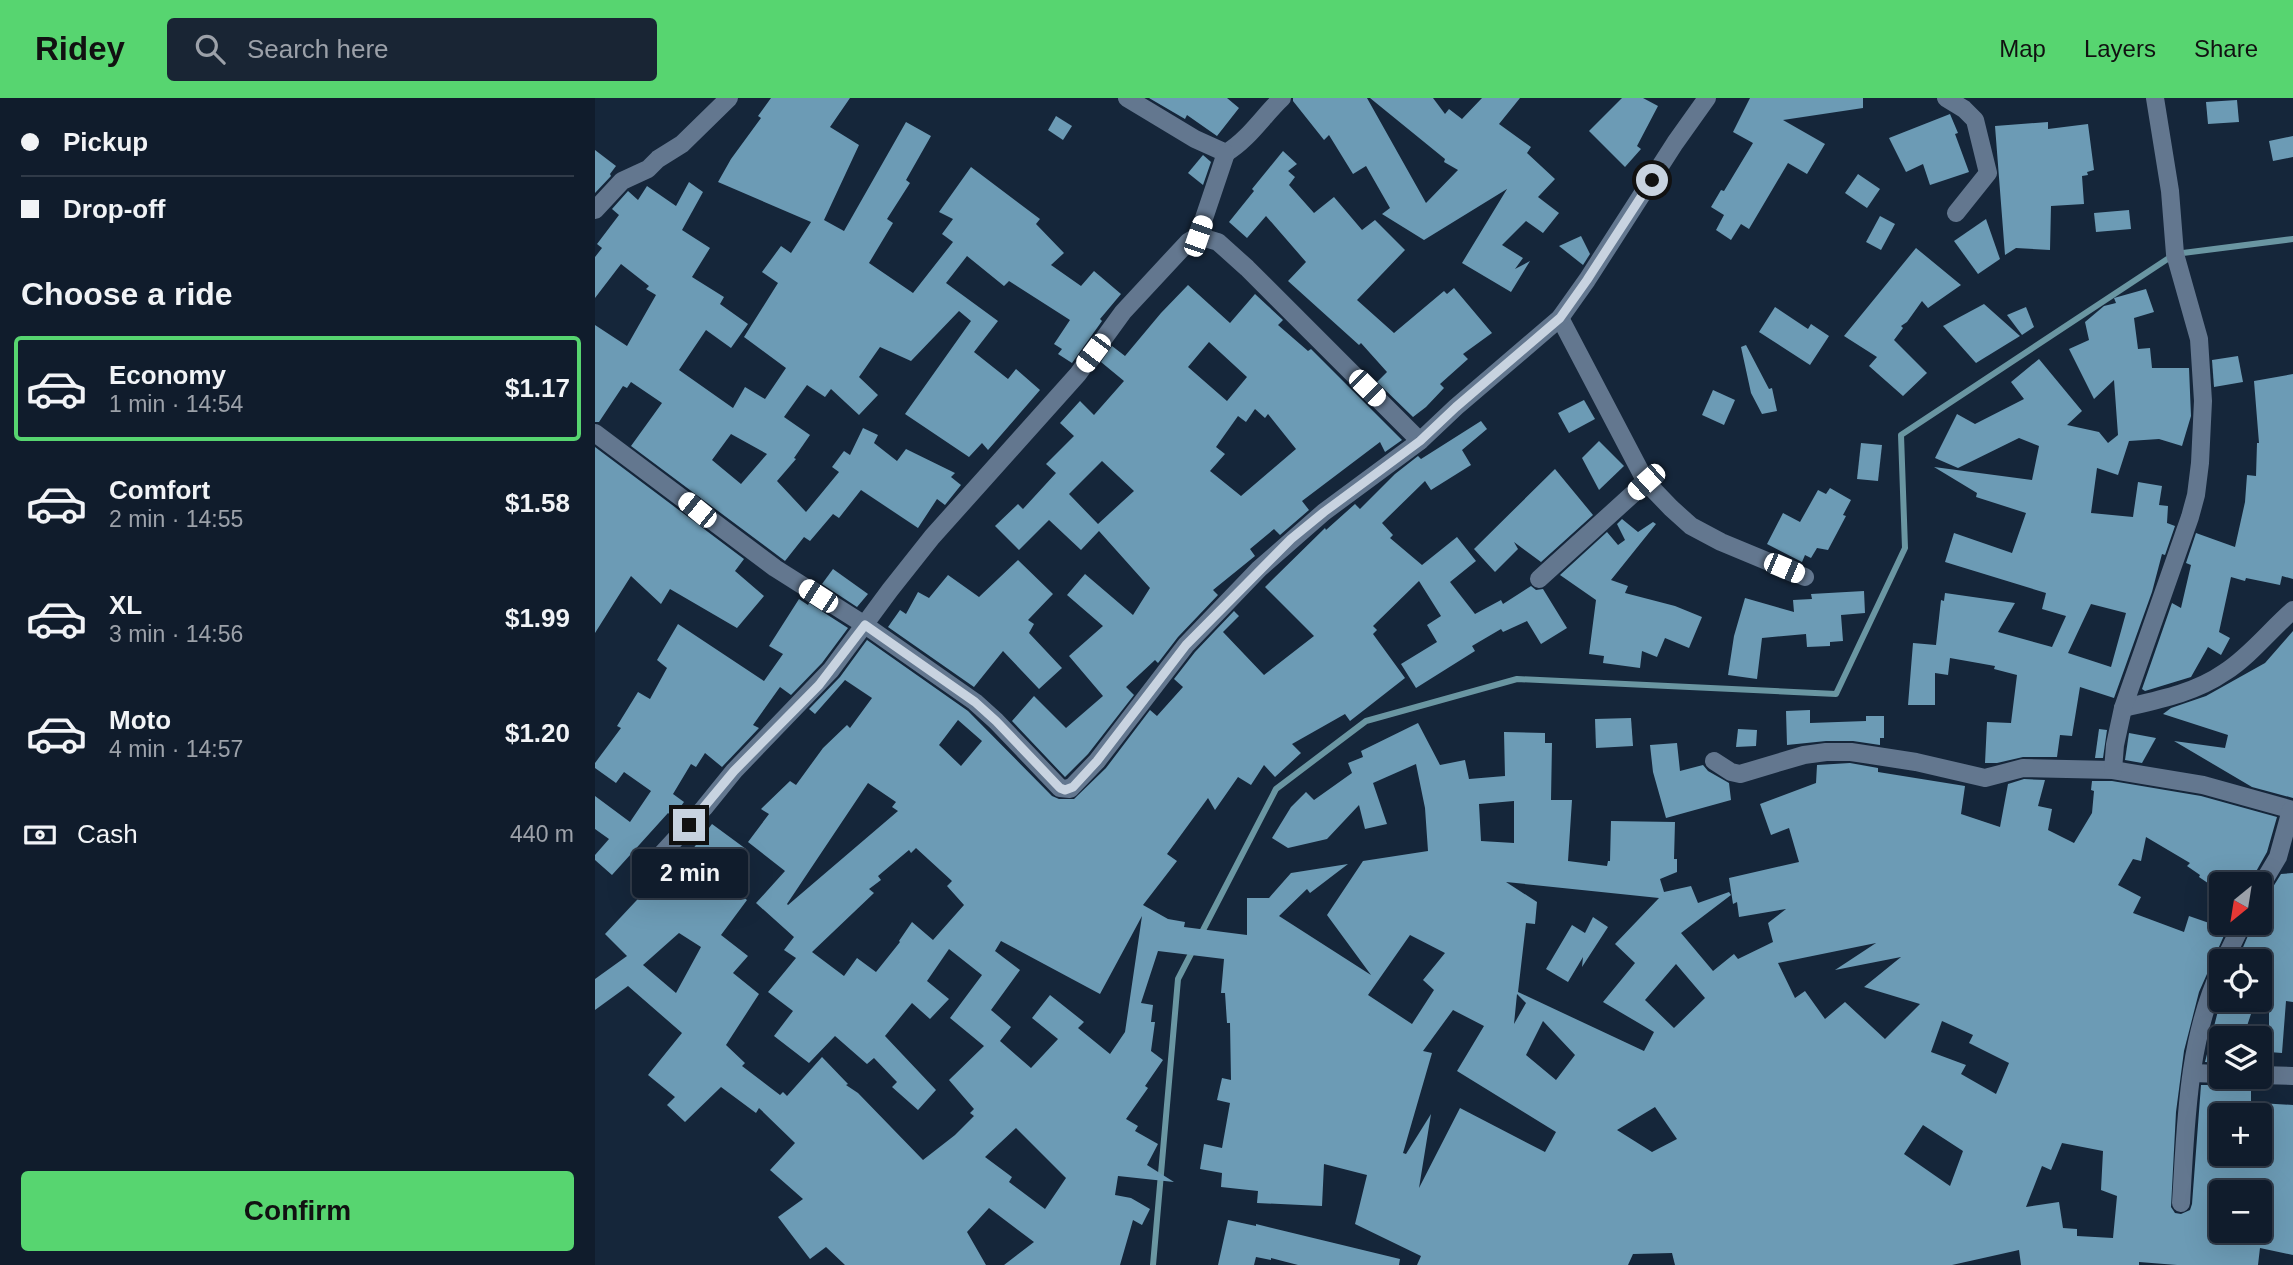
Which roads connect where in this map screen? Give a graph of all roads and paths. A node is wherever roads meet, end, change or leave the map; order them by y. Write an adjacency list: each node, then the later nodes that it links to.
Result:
1 (729, 98): 8 (street)
2 (1127, 98): 7 (street)
3 (1282, 98): 7 (street)
4 (1707, 98): 11 (street)
5 (1946, 98): 9 (street)
6 (2155, 98): 19 (street)
7 (1226, 153): 10 (street)
8 (595, 210)
9 (1956, 213)
10 (1198, 236): 13 (street); 18 (street)
11 (1560, 318): 13 (street); 14 (street)
12 (595, 433): 18 (street)
13 (1420, 441): 18 (street)
14 (1646, 482): 15 (street); 16 (street)
15 (1805, 577)
16 (1539, 579)
17 (2293, 610): 19 (street)
18 (865, 625): 23 (street)
19 (2123, 708): 21 (street)
20 (1714, 761): 21 (street)
21 (2113, 770): 22 (street)
22 (2292, 810): 24 (street)
23 (657, 859)
24 (2269, 872)
25 (2209, 998): 26 (street)
26 (2192, 1073): 27 (street); 30 (street)
27 (2209, 1074)
28 (2272, 1075): 29 (street)
29 (2293, 1076)
30 (2181, 1203)

